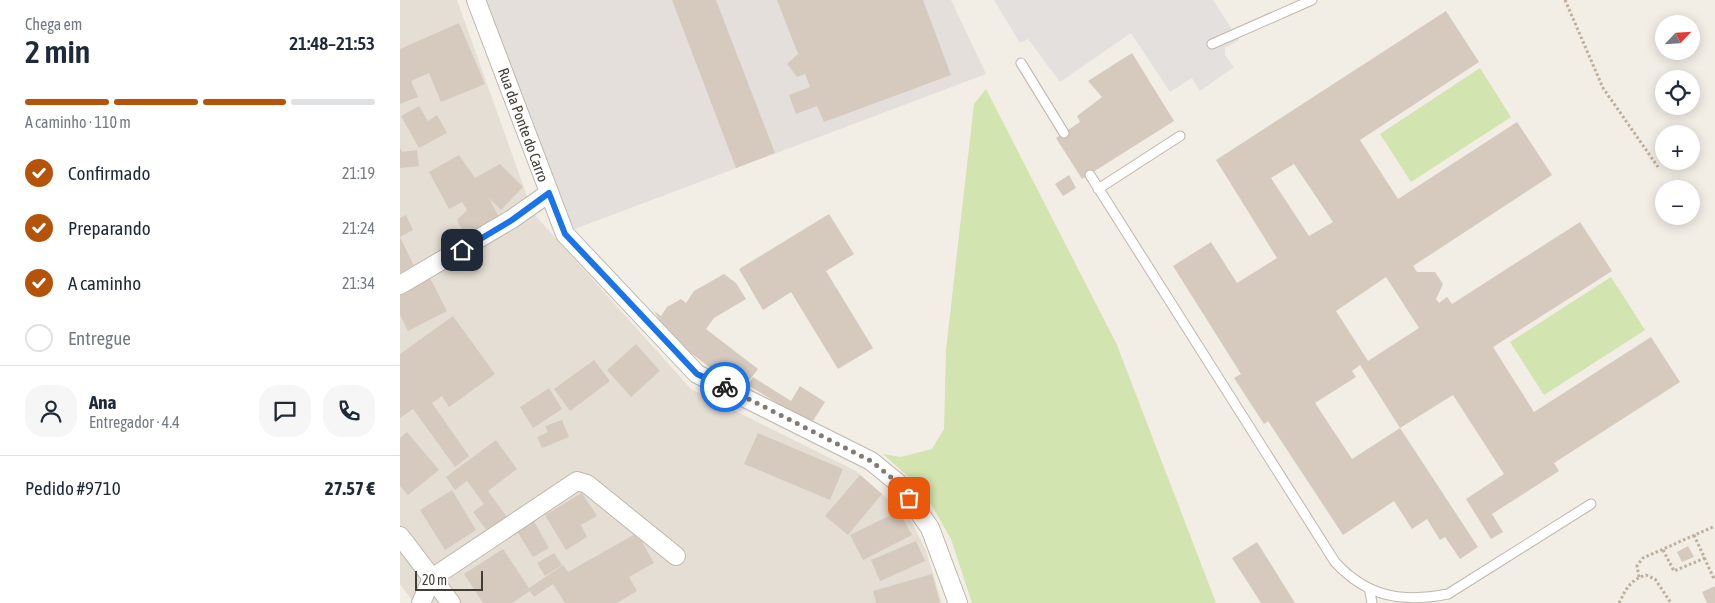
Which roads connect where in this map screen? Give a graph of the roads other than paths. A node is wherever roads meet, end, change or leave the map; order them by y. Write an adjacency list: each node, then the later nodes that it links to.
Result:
1 (476, 0): 9 (street, Rua da Ponte do Carro)
2 (1312, 0): 3 (lane)
3 (1212, 44)
4 (1021, 63): 5 (lane)
5 (1064, 134)
6 (1180, 136): 8 (lane)
7 (1090, 175): 8 (lane)
8 (1098, 189): 15 (lane)
9 (549, 193): 10 (street); 18 (street, Rua da Ponte do Carro)
10 (400, 285)
11 (1591, 504): 15 (lane)
12 (400, 536): 14 (street)
13 (676, 556): 14 (street)
14 (432, 578): 16 (street); 17 (street)
15 (1370, 592): 19 (lane)
16 (421, 603)
17 (451, 603)
18 (958, 603)
19 (1372, 603)

